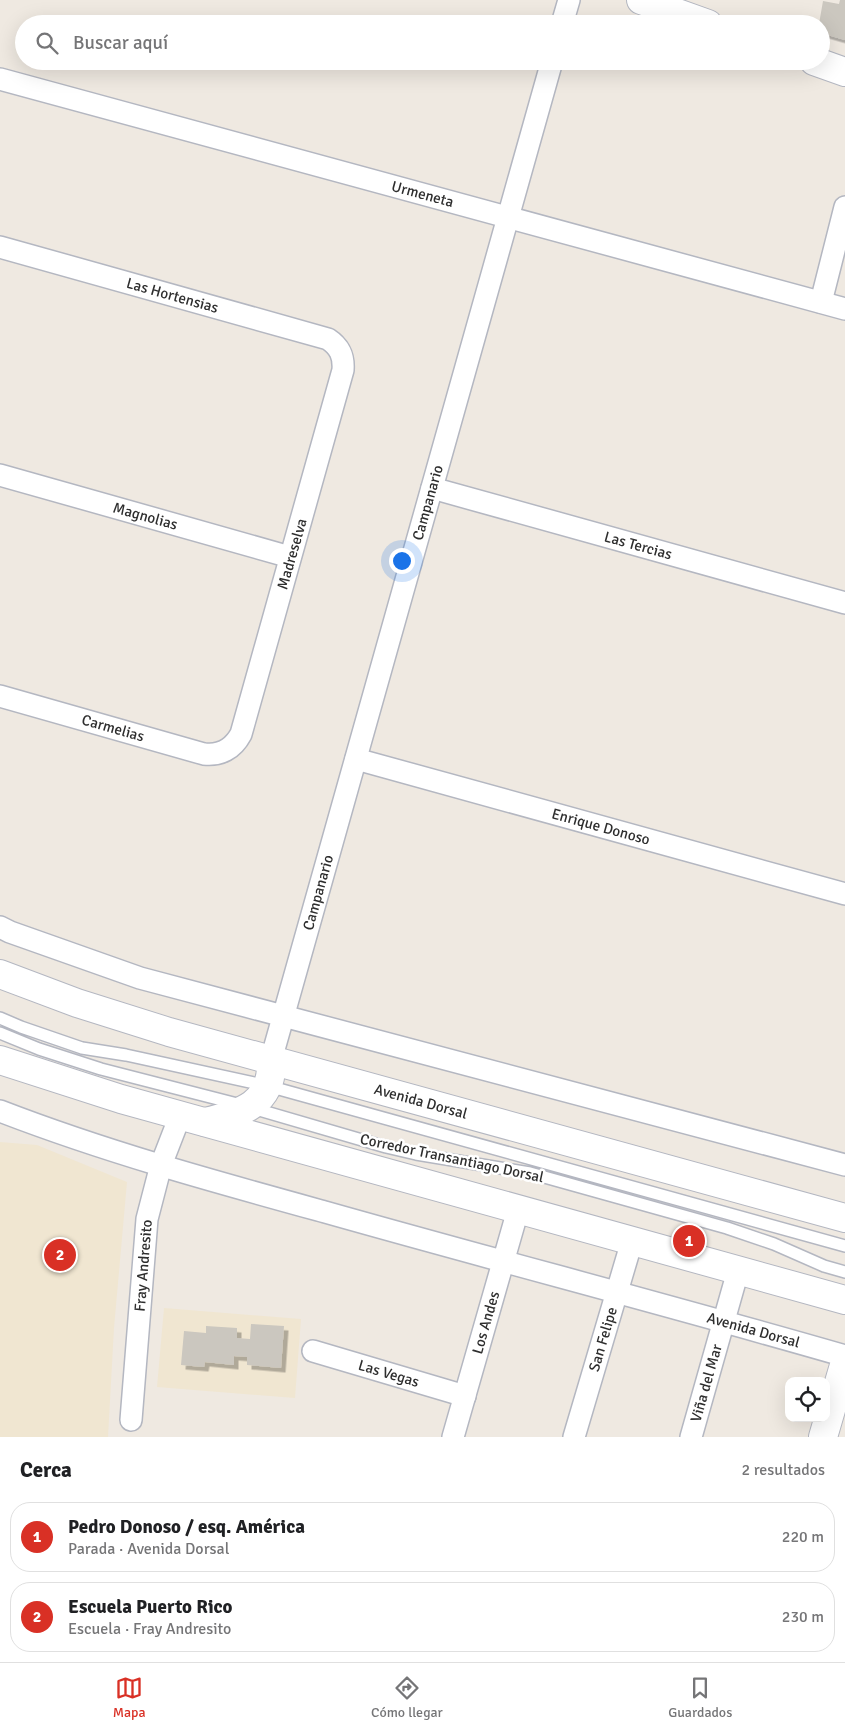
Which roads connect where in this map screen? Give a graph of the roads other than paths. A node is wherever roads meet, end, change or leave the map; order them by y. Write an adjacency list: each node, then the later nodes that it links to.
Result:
1 (569, 0): 3 (street)
2 (641, 0): 4 (main road)
3 (565, 15)
4 (683, 15)
5 (830, 67): 7 (main road)
6 (549, 70): 10 (street, Campanario)
7 (845, 72)
8 (0, 78): 10 (street, Urmeneta)
9 (845, 208): 12 (street)
10 (508, 217): 12 (street, Urmeneta); 16 (street, Campanario)
11 (0, 247): 14 (street, Las Hortensias)
12 (820, 302): 13 (street, Urmeneta)
13 (845, 309)
14 (341, 352): 17 (street, Madreselva)
15 (0, 475): 17 (street, Magnolias)
16 (432, 488): 18 (street, Las Tercias); 21 (street, Campanario)
17 (290, 558): 20 (street, Madreselva)
18 (845, 603)
19 (0, 696): 20 (street, Carmelias)
20 (227, 751)
21 (356, 759): 22 (street, Enrique Donoso); 25 (street, Campanario)
22 (845, 894)
23 (0, 927): 25 (street)
24 (0, 974): 29 (main road, Avenida Dorsal)
25 (284, 1016): 29 (street, Campanario); 34 (street)
26 (0, 1018): 29 (lane, Corredor Transantiago Dorsal)
27 (0, 1034): 30 (lane, Corredor Transantiago Dorsal)
28 (0, 1060): 32 (main road)
29 (270, 1073): 30 (main road); 36 (main road, Avenida Dorsal); 38 (lane, Corredor Transantiago Dorsal)
30 (249, 1107): 32 (main road); 41 (lane, Corredor Transantiago Dorsal)
31 (0, 1111): 33 (street, Avenida Dorsal)
32 (192, 1119): 33 (street, Fray Andresito); 35 (main road)
33 (161, 1165): 39 (street, Avenida Dorsal); 49 (street, Fray Andresito)
34 (845, 1165)
35 (518, 1210): 37 (main road); 39 (street, Los Andes)
36 (845, 1218)
37 (632, 1241): 40 (main road); 42 (street, San Felipe)
38 (845, 1246)
39 (503, 1261): 42 (street, Avenida Dorsal); 48 (street, Los Andes)
40 (738, 1271): 43 (main road); 44 (street, Viña del Mar)
41 (845, 1272)
42 (617, 1292): 44 (street, Avenida Dorsal); 51 (street, San Felipe)
43 (845, 1300)
44 (724, 1321): 46 (street, Avenida Dorsal); 52 (street, Viña del Mar)
45 (313, 1351): 48 (street, Las Vegas)
46 (845, 1356)
47 (845, 1362): 53 (main road)
48 (465, 1396): 50 (street, Los Andes)
49 (131, 1420)
50 (453, 1437)
51 (574, 1437)
52 (691, 1437)
53 (823, 1437)

